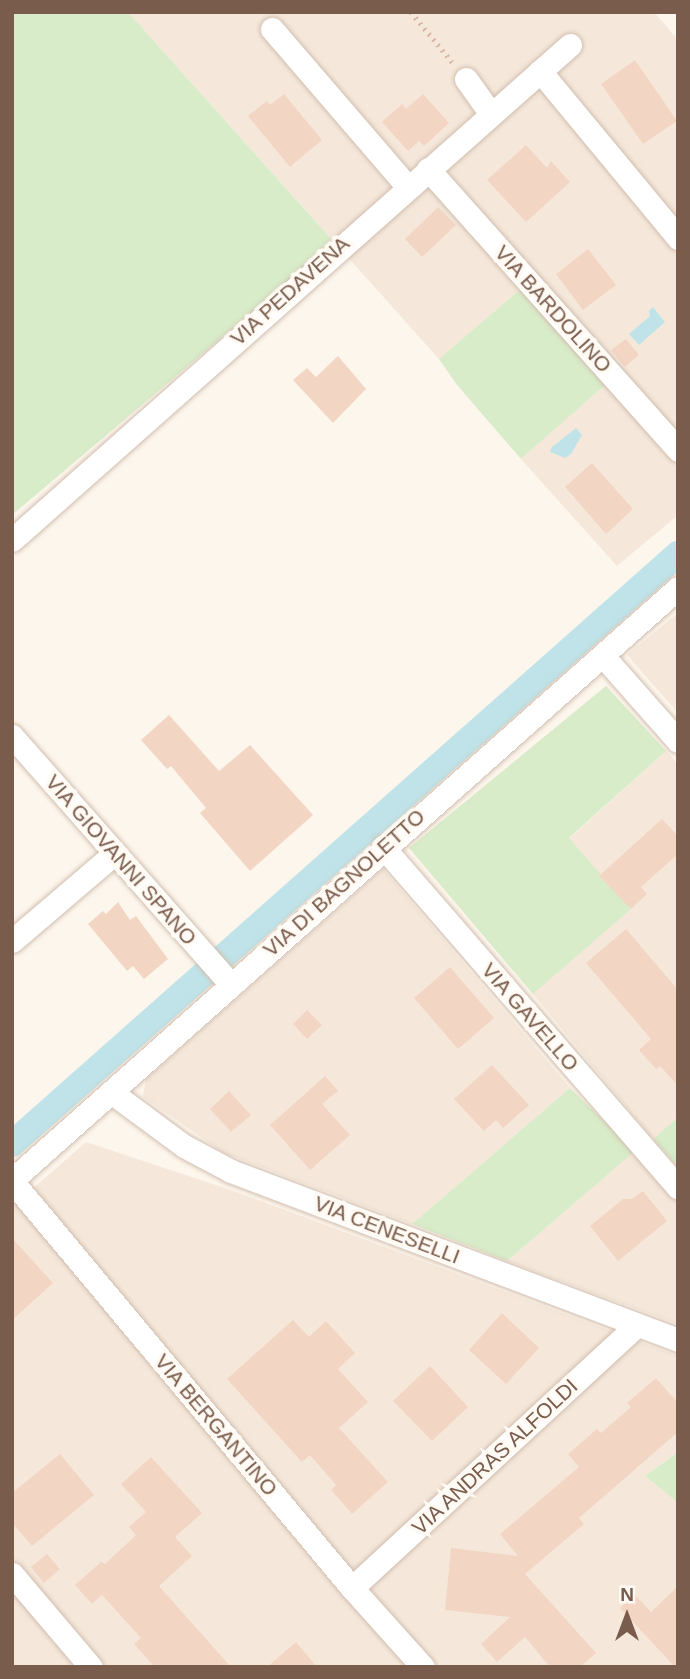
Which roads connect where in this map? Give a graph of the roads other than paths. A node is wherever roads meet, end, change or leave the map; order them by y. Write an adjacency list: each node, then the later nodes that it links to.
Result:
1 (272, 29): 7 (street)
2 (570, 45): 3 (street, VIA PEDAVENA)
3 (540, 71): 5 (street, VIA PEDAVENA); 8 (street)
4 (466, 79): 5 (street)
5 (491, 114): 6 (street, VIA PEDAVENA)
6 (428, 169): 7 (street, VIA PEDAVENA); 9 (street, VIA BARDOLINO)
7 (408, 187): 10 (street, VIA PEDAVENA)
8 (678, 238)
9 (678, 450)
10 (12, 540)
11 (678, 588): 12 (street, VIA DI BAGNOLETTO)
12 (603, 656): 14 (street); 15 (street, VIA DI BAGNOLETTO)
13 (12, 736): 16 (street, VIA GIOVANNI SPANO)
14 (678, 741)
15 (383, 847): 18 (street, VIA DI BAGNOLETTO); 21 (street, VIA GAVELLO)
16 (115, 853): 17 (street); 18 (street, VIA GIOVANNI SPANO)
17 (12, 942)
18 (225, 979): 19 (street, VIA DI BAGNOLETTO)
19 (111, 1093): 20 (street, VIA DI BAGNOLETTO); 22 (street, VIA CENESELLI)
20 (12, 1180): 25 (street, VIA BERGANTINO)
21 (678, 1187)
22 (637, 1325): 23 (street, VIA CENESELLI); 25 (street, VIA ANDRAS ALFOLDI)
23 (678, 1340)
24 (12, 1574): 26 (street)
25 (352, 1588): 27 (street, VIA BERGANTINO)
26 (91, 1667)
27 (423, 1667)

